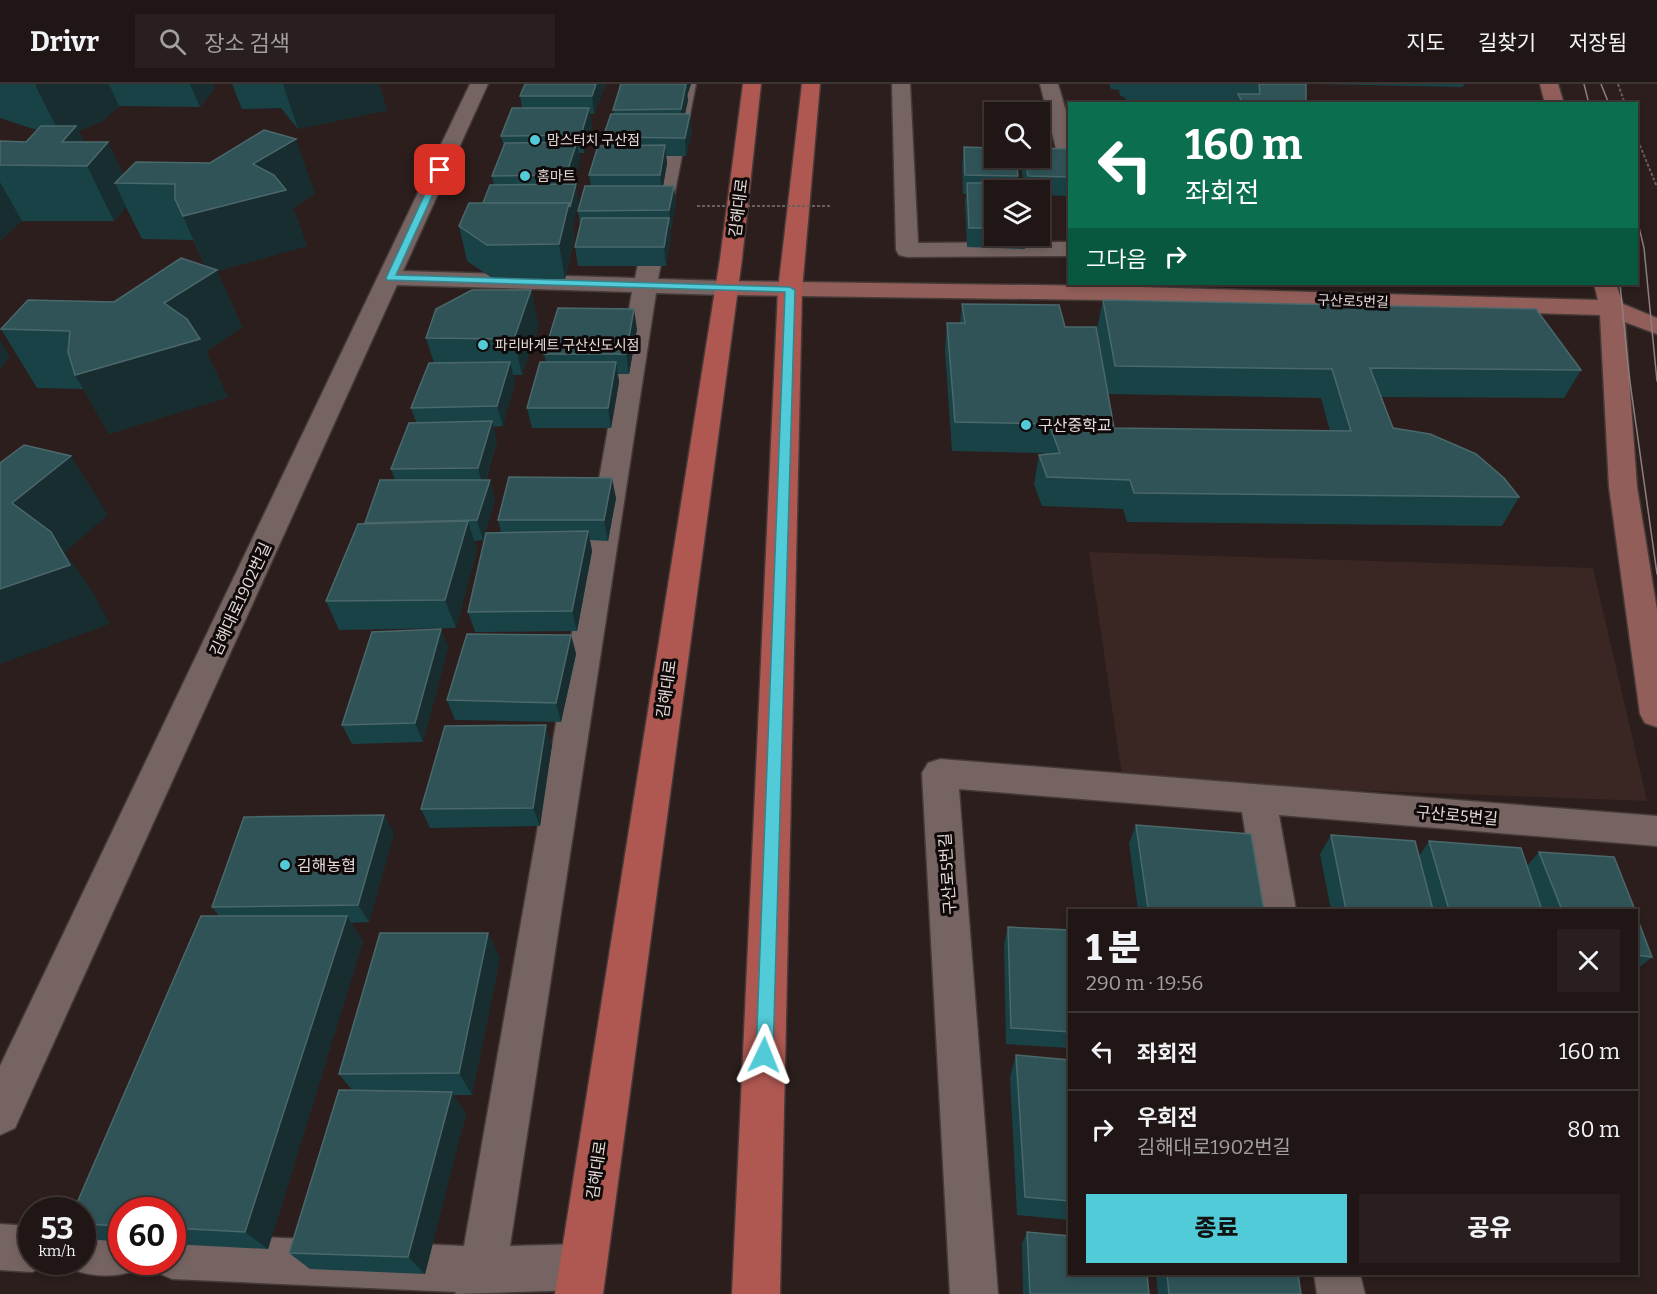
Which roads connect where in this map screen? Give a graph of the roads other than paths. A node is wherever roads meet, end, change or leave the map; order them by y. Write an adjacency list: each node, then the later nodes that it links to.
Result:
1 (479, 84): 11 (street, 김해대로1902번길)
2 (687, 84): 12 (street)
3 (752, 84): 13 (main road, 김해대로)
4 (811, 84): 15 (main road)
5 (901, 84): 10 (street)
6 (1048, 84): 9 (street)
7 (1550, 84): 8 (street)
8 (1554, 102)
9 (1068, 158)
10 (1068, 249)
11 (390, 278): 12 (street); 22 (street, 김해대로1902번길)
12 (645, 286): 13 (street); 28 (street)
13 (726, 288): 15 (street, 구산로5번길); 27 (main road, 김해대로)
14 (1102, 288): 15 (street, 구산로5번길); 16 (street, 구산로5번길)
15 (790, 290): 29 (main road)
16 (1609, 296): 17 (street); 18 (street)
17 (1657, 327)
18 (1657, 714)
19 (1258, 798): 20 (street, 구산로5번길); 21 (street); 30 (street, 구산로5번길)
20 (1657, 831)
21 (1276, 909)
22 (0, 1113)
23 (0, 1247): 24 (street)
24 (18, 1248)
25 (186, 1257): 28 (street)
26 (1337, 1275): 31 (street)
27 (580, 1281): 28 (street)
28 (481, 1282)
29 (756, 1294)
30 (974, 1294)
31 (1341, 1294)

